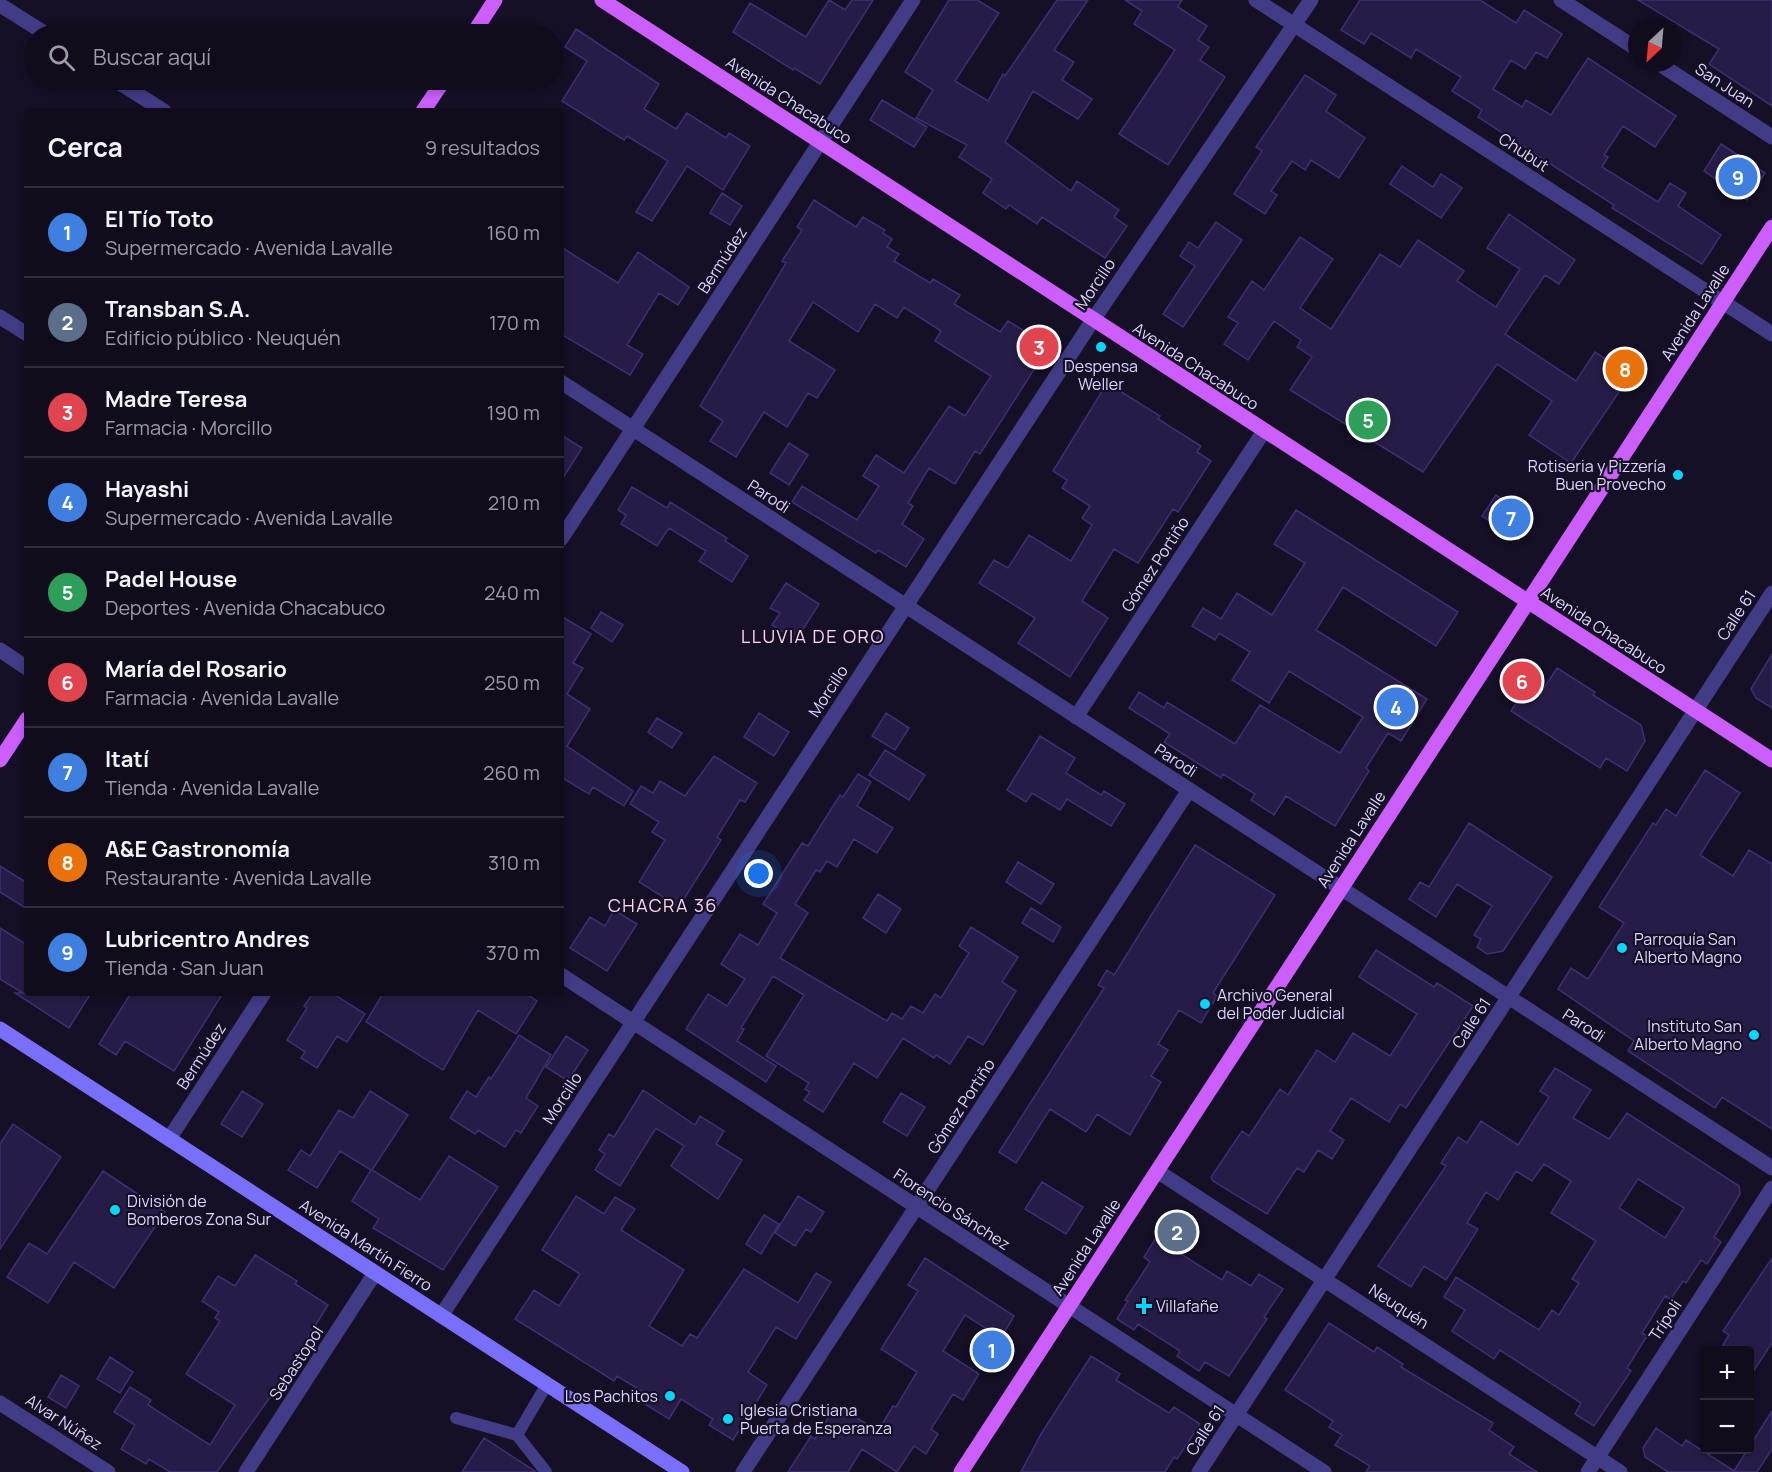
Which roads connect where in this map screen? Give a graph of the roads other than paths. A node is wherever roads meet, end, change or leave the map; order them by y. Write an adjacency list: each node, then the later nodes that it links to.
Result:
1 (495, 0): 9 (main road)
2 (602, 0): 18 (main road, Avenida Chacabuco)
3 (914, 0): 18 (street, Bermúdez)
4 (1256, 0): 10 (street, Chubut)
5 (1311, 0): 10 (street, Morcillo)
6 (1561, 0): 11 (street)
7 (0, 5): 8 (street)
8 (30, 24)
9 (479, 24)
10 (1295, 25): 20 (street, Chubut); 22 (street, Morcillo)
11 (1628, 43)
12 (1672, 72): 17 (street, San Juan)
13 (131, 90): 15 (street)
14 (437, 90): 16 (main road)
15 (159, 108)
16 (425, 108)
17 (1772, 137)
18 (820, 142): 22 (main road, Avenida Chacabuco); 26 (street, Bermúdez)
19 (1772, 227): 20 (main road, Avenida Lavalle)
20 (1723, 302): 24 (street, Chubut); 30 (main road, Avenida Lavalle)
21 (0, 316): 23 (street)
22 (1093, 320): 27 (main road, Avenida Chacabuco); 31 (street, Morcillo)
23 (24, 332)
24 (1772, 334)
25 (564, 384): 26 (street, Parodi)
26 (633, 429): 28 (street, Bermúdez); 31 (street, Parodi)
27 (1264, 431): 30 (main road, Avenida Chacabuco); 35 (street, Gómez Portiño)
28 (564, 534)
29 (1772, 593): 34 (street, Calle 61)
30 (1528, 602): 34 (main road, Avenida Chacabuco); 40 (main road, Avenida Lavalle)
31 (906, 606): 35 (street, Parodi); 44 (street, Morcillo)
32 (0, 650): 33 (street)
33 (24, 666)
34 (1695, 710): 38 (main road, Avenida Chacabuco); 43 (street, Calle 61)
35 (1076, 717): 39 (street, Parodi)
36 (24, 724): 37 (main road)
37 (0, 760)
38 (1772, 760)
39 (1189, 790): 40 (street, Parodi); 50 (street, Gómez Portiño)
40 (1341, 888): 43 (street, Parodi); 48 (main road, Avenida Lavalle)
41 (564, 977): 44 (street, Florencio Sánchez)
42 (262, 996): 46 (street, Bermúdez)
43 (1509, 997): 47 (street, Parodi); 52 (street, Calle 61)
44 (633, 1022): 50 (street, Florencio Sánchez); 54 (street, Morcillo)
45 (0, 1029): 46 (main road, Avenida Martín Fierro)
46 (169, 1139): 51 (main road, Avenida Martín Fierro)
47 (1772, 1168)
48 (1157, 1171): 52 (street, Neuquén); 53 (main road, Avenida Lavalle)
49 (1772, 1188): 60 (street, Trípoli)
50 (916, 1207): 53 (street, Florencio Sánchez); 65 (street, Gómez Portiño)
51 (375, 1273): 54 (main road, Avenida Martín Fierro); 62 (street, Sebastopol)
52 (1324, 1280): 57 (street, Calle 61); 60 (street, Neuquén)
53 (1069, 1306): 57 (street, Florencio Sánchez); 66 (main road, Avenida Lavalle)
54 (441, 1316): 55 (main road, Avenida Martín Fierro)
55 (547, 1384): 59 (lane); 64 (main road, Avenida Martín Fierro)
56 (0, 1402): 61 (street, Alvar Núñez)
57 (1236, 1415): 67 (street, Calle 61); 68 (street, Florencio Sánchez)
58 (456, 1418): 59 (lane)
59 (517, 1435): 63 (lane)
60 (1598, 1457): 69 (street, Trípoli); 70 (street, Neuquén)
61 (108, 1472)
62 (246, 1472)
63 (546, 1472)
64 (682, 1472)
65 (743, 1472)
66 (961, 1472)
67 (1199, 1472)
68 (1324, 1472)
69 (1588, 1472)
70 (1620, 1472)

